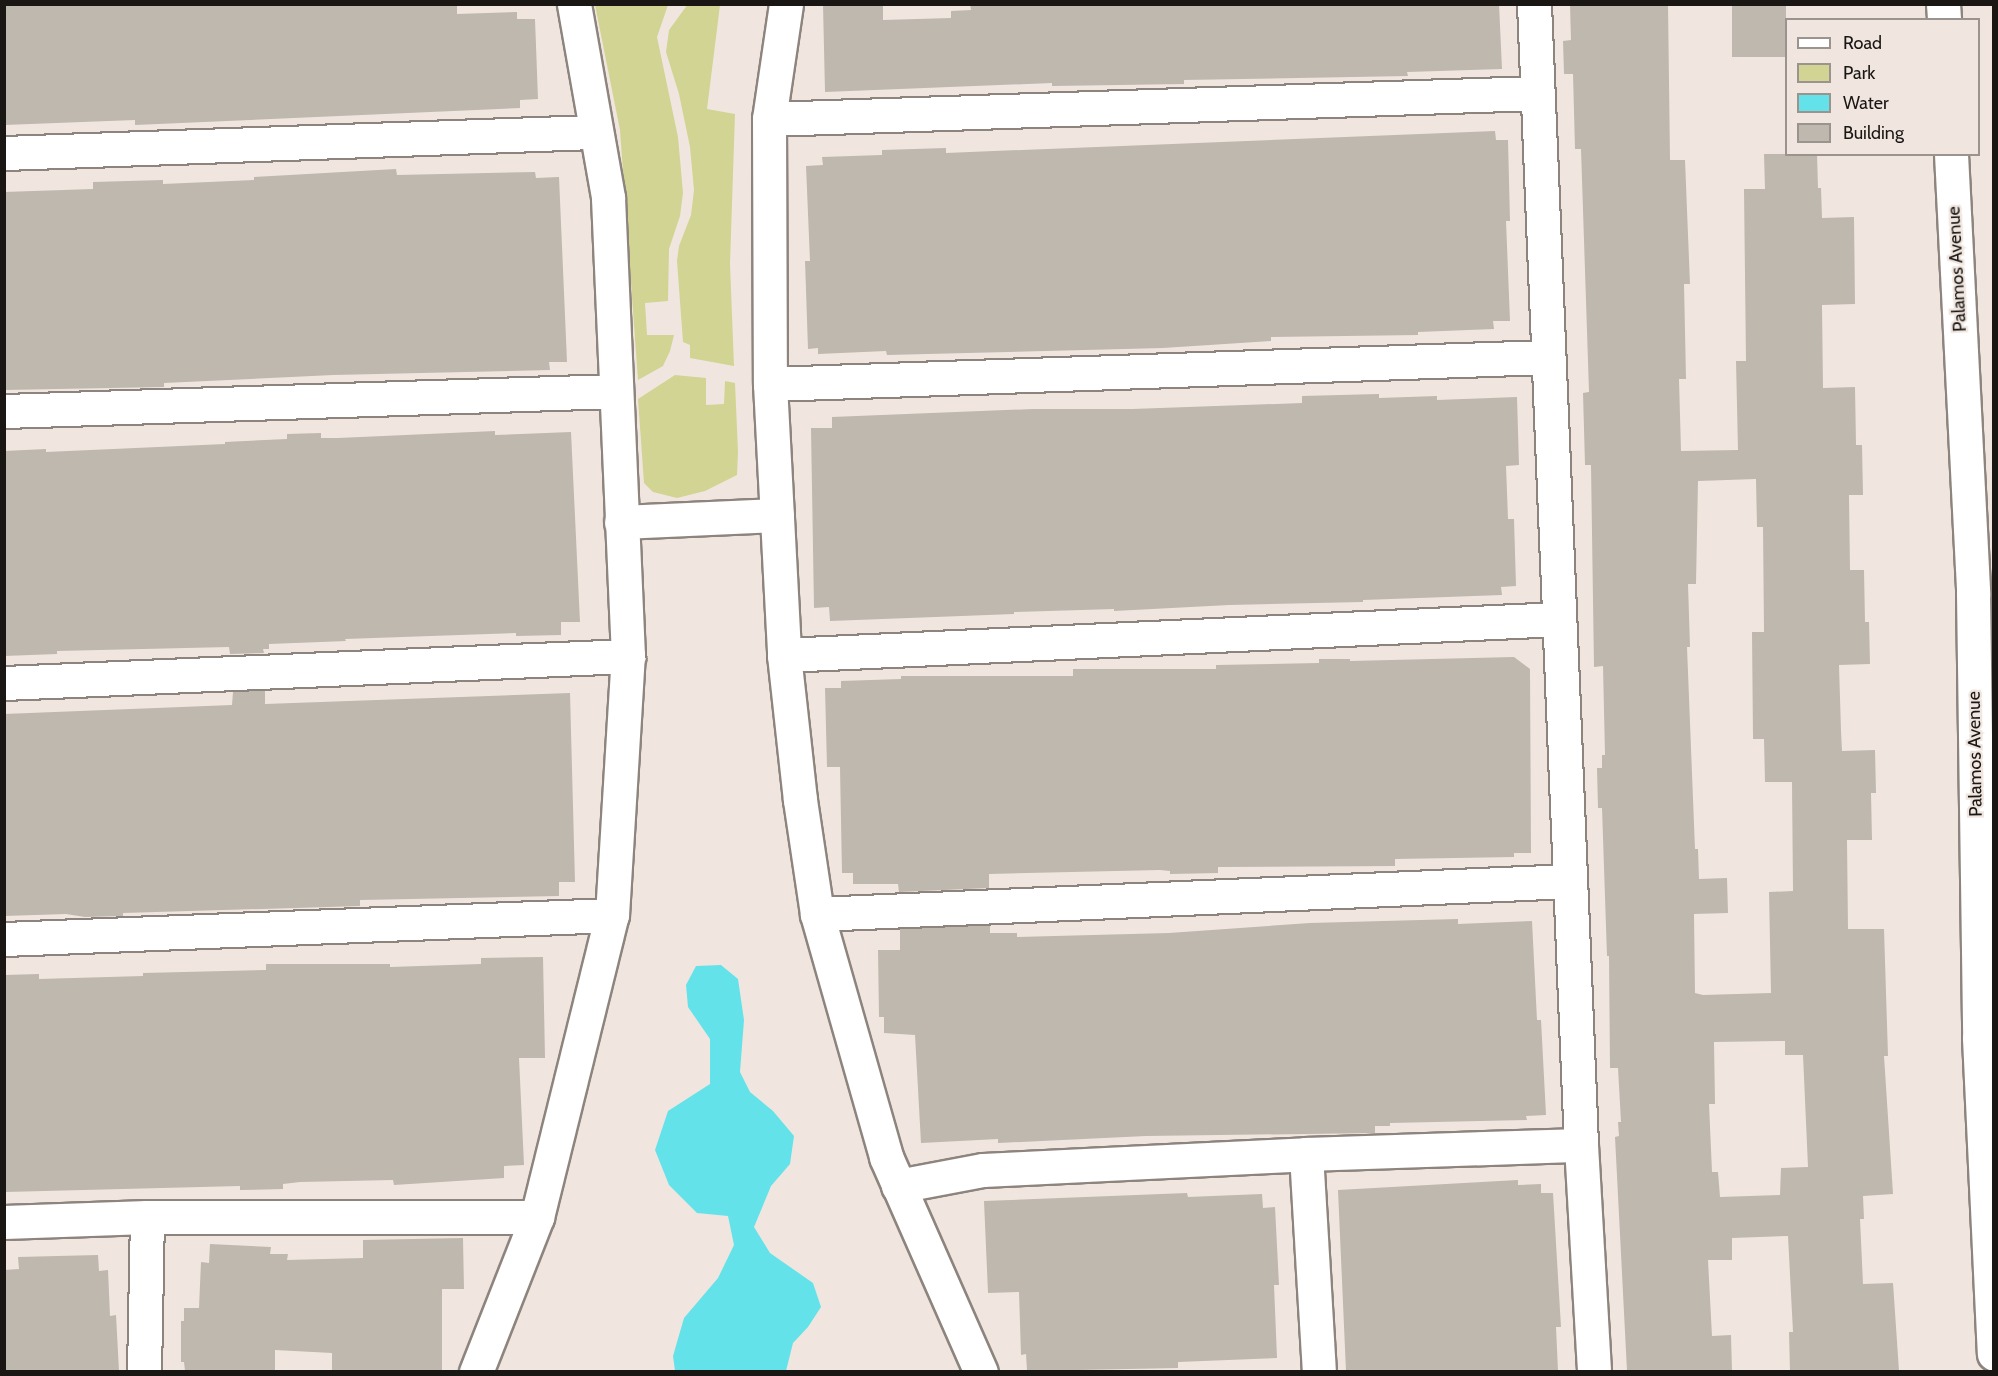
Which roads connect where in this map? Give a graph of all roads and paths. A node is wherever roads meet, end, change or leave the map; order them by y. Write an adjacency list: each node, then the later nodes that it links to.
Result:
1 (574, 4): 6 (street)
2 (786, 4): 5 (street)
3 (1534, 4): 4 (street)
4 (1538, 93): 5 (street); 9 (street)
5 (769, 118): 10 (street)
6 (595, 132): 7 (street); 11 (street)
7 (4, 153)
8 (1951, 156): 15 (street, Palamos Avenue)
9 (1549, 357): 10 (street); 16 (street)
10 (770, 384): 13 (street)
11 (616, 391): 12 (street); 14 (street)
12 (4, 411)
13 (777, 515): 14 (street); 17 (street)
14 (621, 522): 18 (street)
15 (1984, 591): 24 (street, Palamos Avenue)
16 (1559, 619): 17 (street); 20 (street)
17 (784, 655): 21 (street)
18 (628, 656): 19 (street); 22 (street)
19 (4, 683)
20 (1570, 881): 21 (street); 25 (street)
21 (817, 914): 27 (street)
22 (612, 915): 23 (street); 29 (street)
23 (4, 939)
24 (1986, 1038): 31 (street, Palamos Avenue)
25 (1581, 1145): 26 (street); 36 (street)
26 (1306, 1154): 27 (street); 35 (street)
27 (898, 1186): 34 (street)
28 (147, 1217): 29 (street); 30 (street); 32 (street)
29 (537, 1217): 33 (street)
30 (4, 1222)
31 (1994, 1354)
32 (144, 1371)
33 (476, 1371)
34 (981, 1371)
35 (1320, 1371)
36 (1594, 1371)

